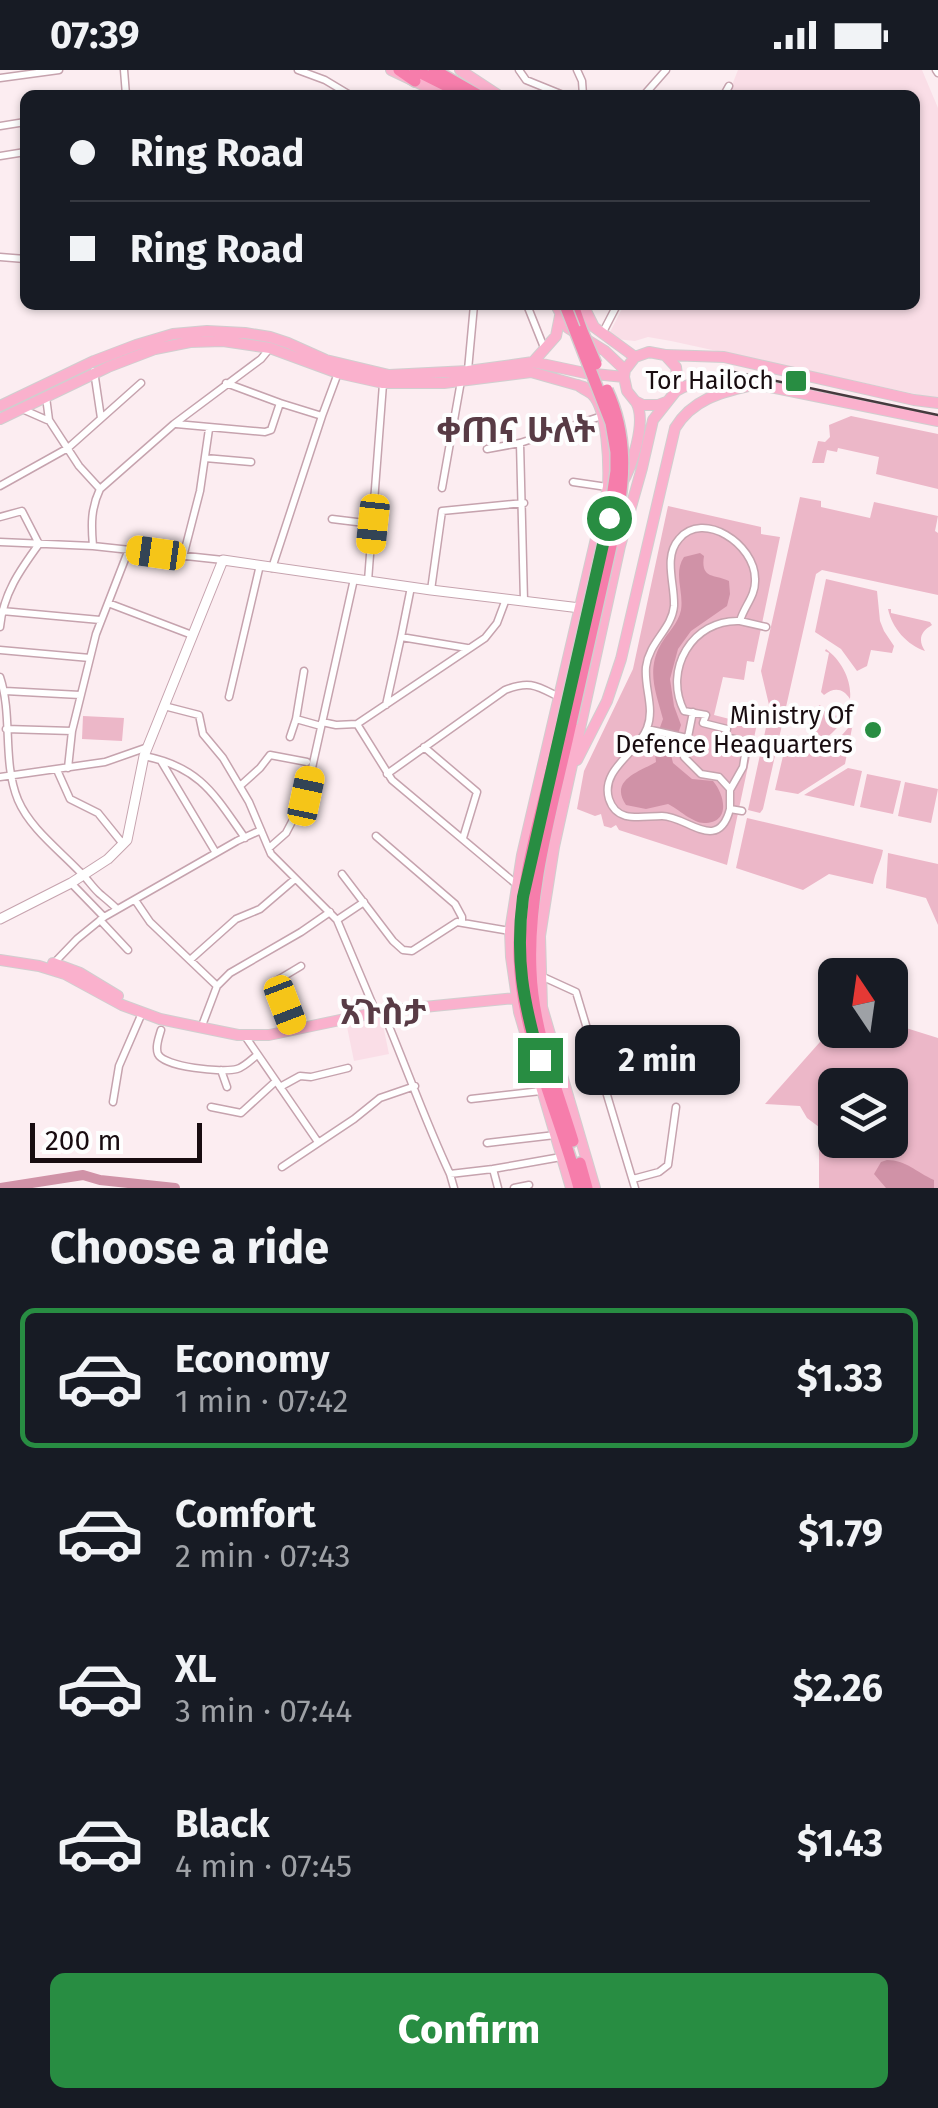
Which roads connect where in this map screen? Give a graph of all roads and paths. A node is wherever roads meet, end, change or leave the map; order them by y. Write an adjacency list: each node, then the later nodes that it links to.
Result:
1 (59, 70): 9 (street)
2 (298, 70): 11 (street)
3 (395, 70): 8 (highway)
4 (434, 70): 13 (highway)
5 (460, 70): 14 (main road)
6 (519, 70): 15 (street)
7 (666, 70): 16 (street)
8 (415, 75): 12 (highway)
9 (0, 78)
10 (728, 86): 17 (street)
11 (342, 90)
12 (452, 90)
13 (469, 90)
14 (490, 90)
15 (551, 90)
16 (648, 90)
17 (726, 90)
18 (473, 310): 35 (street)
19 (529, 310): 28 (street)
20 (560, 310): 28 (main road)
21 (561, 310): 109 (highway, bridge)
22 (561, 310): 34 (main road)
23 (575, 310): 109 (highway, bridge)
24 (585, 310): 26 (main road)
25 (614, 310): 26 (street)
26 (602, 334): 30 (main road)
27 (270, 348): 32 (main road); 33 (main road); 38 (street)
28 (545, 351): 31 (main road)
29 (664, 355): 30 (main road); 42 (main road); 47 (main road)
30 (634, 357): 34 (main road)
31 (533, 362): 34 (main road); 35 (main road)
32 (94, 367): 36 (main road); 43 (main road); 48 (main road); 54 (street)
33 (338, 374): 39 (main road); 50 (street)
34 (625, 374): 44 (main road)
35 (464, 376): 36 (main road); 41 (main road); 66 (street)
36 (430, 379): 39 (main road)
37 (141, 383): 54 (street)
38 (226, 383): 46 (street); 56 (street)
39 (383, 383): 72 (street)
40 (756, 384): 42 (main road); 55 (main road); 122 (main road)
41 (578, 386): 44 (main road); 51 (main road)
42 (676, 391): 45 (main road)
43 (46, 397): 49 (main road); 53 (street)
44 (633, 399): 45 (main road); 69 (main road)
45 (666, 402): 122 (main road)
46 (280, 403): 50 (street); 57 (street)
47 (938, 403)
48 (0, 406)
49 (22, 409): 52 (main road); 53 (street)
50 (322, 416): 80 (street)
51 (602, 416): 58 (street); 67 (main road)
52 (0, 419)
53 (48, 420): 59 (street)
54 (101, 420): 59 (street)
55 (938, 421)
56 (174, 424): 57 (street); 65 (street)
57 (209, 428): 61 (street)
58 (520, 443): 60 (street); 68 (street)
59 (68, 448): 64 (street); 65 (street)
60 (487, 449)
61 (206, 458): 62 (street); 77 (street)
62 (250, 462)
63 (573, 482): 67 (street)
64 (0, 486)
65 (100, 488): 75 (street)
66 (442, 488)
67 (608, 488): 69 (main road)
68 (524, 504): 84 (street); 86 (street)
69 (603, 510): 88 (main road)
70 (0, 516): 74 (street)
71 (332, 519): 72 (street)
72 (373, 524): 82 (street)
73 (0, 542): 74 (street)
74 (39, 544): 75 (street); 89 (street)
75 (93, 546): 76 (street)
76 (129, 549): 77 (street); 87 (street)
77 (183, 557): 78 (street)
78 (223, 560): 79 (street); 94 (street)
79 (260, 565): 80 (street); 103 (street)
80 (272, 568): 81 (street)
81 (354, 580): 82 (street); 110 (street)
82 (368, 581): 83 (street)
83 (411, 587): 84 (street); 95 (street)
84 (431, 590): 85 (street)
85 (506, 600): 86 (street); 96 (street)
86 (524, 602): 88 (street)
87 (108, 603): 90 (street); 94 (street)
88 (580, 608): 104 (main road)
89 (2, 611): 90 (street); 92 (street)
90 (100, 620): 98 (street)
91 (740, 621): 93 (street); 107 (street); 113 (street)
92 (0, 627)
93 (766, 627)
94 (192, 635): 105 (street)
95 (401, 637): 96 (street); 106 (street)
96 (469, 649): 106 (street)
97 (0, 650): 98 (street)
98 (90, 658): 102 (street)
99 (304, 672): 108 (street)
100 (0, 678): 101 (street)
101 (4, 691): 102 (street); 112 (street)
102 (80, 695): 114 (street)
103 (229, 697)
104 (559, 697): 117 (street); 131 (main road)
105 (164, 706): 118 (street); 127 (street)
106 (386, 706): 111 (street)
107 (693, 712): 116 (street); 128 (street)
108 (296, 719): 110 (street); 115 (street)
109 (567, 722): 140 (highway); 144 (highway)
110 (322, 724): 111 (street); 138 (street)
111 (358, 724): 124 (street)
112 (6, 729): 114 (street); 125 (street)
113 (647, 729): 116 (street); 129 (street)
114 (72, 731): 121 (street)
115 (290, 737)
116 (684, 738): 128 (street)
117 (424, 746): 124 (street); 135 (street)
118 (145, 752): 119 (street); 121 (street); 136 (street)
119 (162, 761): 134 (street); 139 (street)
120 (307, 762): 127 (street)
121 (68, 768): 123 (street)
122 (572, 768): 137 (main road)
123 (56, 770): 125 (street); 136 (street)
124 (387, 774): 135 (street)
125 (12, 776): 126 (street); 141 (street)
126 (0, 777)
127 (240, 786): 132 (street)
128 (730, 790): 129 (street)
129 (730, 808): 130 (street)
130 (742, 811)
131 (530, 828): 140 (highway); 146 (main road)
132 (262, 830): 134 (street); 138 (street)
133 (376, 836): 154 (street)
134 (245, 838): 139 (street)
135 (463, 838): 146 (street)
136 (124, 845): 141 (street)
137 (554, 846): 144 (highway); 161 (main road)
138 (269, 848): 143 (street)
139 (216, 853): 147 (street)
140 (530, 863): 194 (highway)
141 (83, 874): 145 (street); 149 (street)
142 (342, 874): 148 (street)
143 (296, 879): 150 (street); 158 (street)
144 (538, 882): 195 (highway)
145 (71, 883): 151 (street); 152 (street)
146 (516, 884): 155 (main road)
147 (135, 900): 149 (street); 158 (street)
148 (364, 902): 153 (street); 154 (street)
149 (117, 910): 151 (street)
150 (330, 912): 153 (street); 162 (street)
151 (102, 918): 156 (street); 160 (street)
152 (0, 919)
153 (337, 920): 164 (street)
154 (462, 922): 155 (street)
155 (510, 930): 163 (main road)
156 (128, 950)
157 (0, 957): 160 (main road)
158 (190, 960): 162 (street)
159 (301, 966): 167 (street)
160 (54, 967): 165 (main road); 166 (main road)
161 (540, 976): 188 (street); 196 (main road)
162 (217, 986): 166 (street)
163 (515, 996): 164 (main road); 176 (main road)
164 (379, 1011): 167 (main road); 169 (main road); 174 (street)
165 (142, 1013): 169 (main road); 178 (street)
166 (203, 1023): 167 (main road)
167 (293, 1025)
168 (161, 1030): 172 (street)
169 (244, 1036): 170 (street)
170 (256, 1055): 172 (street); 173 (street)
171 (348, 1068): 173 (street)
172 (221, 1070): 175 (street)
173 (278, 1084): 180 (street); 182 (street)
174 (415, 1086): 182 (street); 187 (street)
175 (227, 1087)
176 (541, 1091): 177 (street); 181 (main road)
177 (472, 1099)
178 (112, 1102)
179 (676, 1107): 188 (street)
180 (211, 1108)
181 (555, 1135): 183 (street); 184 (main road)
182 (318, 1142): 185 (street)
183 (487, 1143)
184 (562, 1156): 186 (street); 193 (main road)
185 (282, 1167)
186 (493, 1170): 187 (street); 191 (street)
187 (450, 1174): 190 (street)
188 (634, 1184)
189 (529, 1186): 192 (street)
190 (454, 1188)
191 (498, 1188)
192 (514, 1188)
193 (570, 1188)
194 (579, 1188)
195 (588, 1188)
196 (595, 1188)

